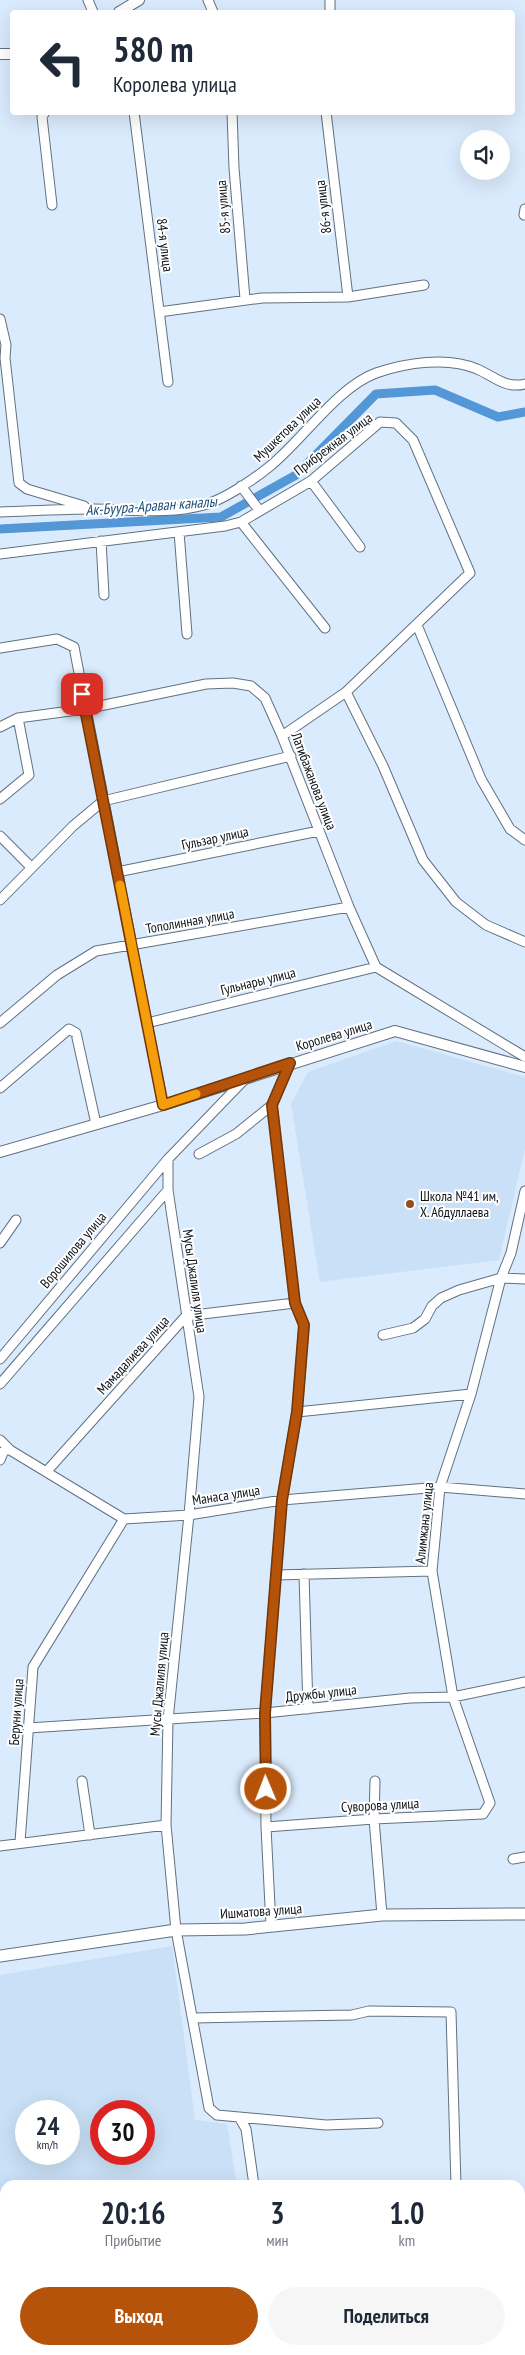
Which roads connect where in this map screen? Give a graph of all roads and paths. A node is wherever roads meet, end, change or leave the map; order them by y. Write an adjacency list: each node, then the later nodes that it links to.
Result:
1 (139, 0): 2 (street)
2 (123, 10)
3 (43, 115): 7 (street)
4 (134, 115): 11 (street, 84-я улица)
5 (232, 115): 10 (street, 85-я улица)
6 (326, 115): 9 (street, 86-я улица)
7 (52, 205)
8 (424, 285): 9 (street)
9 (348, 298): 10 (street)
10 (245, 299): 11 (street)
11 (159, 312): 13 (street, 84-я улица)
12 (0, 319): 17 (street)
13 (168, 382)
14 (525, 384): 16 (street, Мушкетова улица)
15 (311, 481): 18 (street, Прибрежная улица); 23 (street); 26 (street, Прибрежная улица)
16 (241, 486): 17 (street, Мушкетова улица); 18 (street)
17 (92, 509): 19 (street, Мушкетова улица)
18 (258, 510): 20 (street, Прибрежная улица)
19 (0, 512)
20 (241, 522): 21 (street, Прибрежная улица); 27 (street)
21 (179, 532): 22 (street, Прибрежная улица); 28 (street)
22 (101, 541): 24 (street, Прибрежная улица); 25 (street)
23 (360, 547)
24 (0, 554)
25 (104, 595)
26 (417, 624): 30 (street, Прибрежная улица); 40 (street)
27 (325, 628)
28 (187, 634)
29 (0, 648): 31 (street)
30 (346, 692): 34 (street, Прибрежная улица); 45 (street)
31 (85, 709): 32 (street, Латибажанова улица); 34 (street, Латибажанова улица); 37 (street)
32 (18, 718): 33 (street, Латибажанова улица); 36 (street)
33 (0, 727)
34 (282, 736): 35 (street, Латибажанова улица)
35 (291, 756): 37 (street); 38 (street, Латибажанова улица)
36 (0, 799)
37 (103, 801): 41 (street); 42 (street)
38 (318, 831): 42 (street, Гульзар улица); 44 (street, Латибажанова улица)
39 (0, 836): 41 (street)
40 (525, 840)
41 (31, 868): 43 (street)
42 (117, 872): 46 (street)
43 (0, 900)
44 (349, 907): 46 (street, Тополинная улица); 47 (street, Латибажанова улица)
45 (525, 942)
46 (132, 946): 48 (street); 49 (street, Тополинная улица)
47 (376, 967): 48 (street, Гульнары улица); 50 (street)
48 (147, 1022): 55 (street)
49 (0, 1023)
50 (525, 1057)
51 (290, 1063): 52 (street, Королева улица); 53 (street, Королева улица); 56 (street)
52 (525, 1067)
53 (245, 1079): 55 (street, Королева улица); 60 (street, Ворошилова улица)
54 (0, 1088): 57 (street)
55 (163, 1105): 57 (street, Королева улица)
56 (272, 1105): 59 (street); 67 (street)
57 (96, 1124): 58 (street, Королева улица)
58 (0, 1152)
59 (200, 1154)
60 (168, 1159): 61 (street, Мусы Джалиля улица); 70 (street, Ворошилова улица)
61 (168, 1190): 68 (street, Мусы Джалиля улица); 71 (street)
62 (525, 1191): 65 (street, Алимжана улица)
63 (16, 1220): 64 (street)
64 (0, 1243)
65 (502, 1278): 66 (street); 69 (street); 72 (street, Алимжана улица)
66 (525, 1279)
67 (295, 1303): 68 (street, Мамадалиева улица); 73 (street)
68 (186, 1316): 77 (street, Мамадалиева улица); 81 (street, Мусы Джалиля улица)
69 (383, 1335)
70 (0, 1359)
71 (0, 1384)
72 (471, 1394): 73 (street); 78 (street, Алимжана улица)
73 (297, 1412): 80 (street)
74 (0, 1440): 75 (street)
75 (10, 1450): 76 (street); 77 (street)
76 (0, 1460)
77 (47, 1471): 82 (street)
78 (440, 1487): 79 (street, Манаса улица); 80 (street, Манаса улица); 83 (street, Алимжана улица)
79 (525, 1494)
80 (282, 1500): 81 (street, Манаса улица); 85 (street)
81 (189, 1515): 82 (street, Манаса улица); 90 (street, Мусы Джалиля улица)
82 (124, 1519): 91 (street, Беруни улица)
83 (432, 1571): 84 (street); 87 (street, Алимжана улица)
84 (304, 1574): 85 (street); 88 (street)
85 (276, 1575): 89 (street)
86 (525, 1682): 87 (street, Дружбы улица)
87 (453, 1697): 88 (street, Дружбы улица); 94 (street, Алимжана улица)
88 (308, 1708): 89 (street, Дружбы улица)
89 (265, 1713): 90 (street, Дружбы улица); 97 (street)
90 (168, 1720): 91 (street, Дружбы улица); 96 (street, Мусы Джалиля улица)
91 (28, 1728): 99 (street, Беруни улица)
92 (82, 1781): 98 (street)
93 (375, 1781): 95 (street)
94 (490, 1803): 95 (street, Суворова улица)
95 (374, 1819): 97 (street, Суворова улица); 104 (street)
96 (166, 1825): 98 (street); 106 (street, Мусы Джалиля улица)
97 (266, 1827): 105 (street)
98 (90, 1835): 99 (street)
99 (20, 1842): 100 (street)
100 (0, 1846)
101 (525, 1857): 102 (street)
102 (513, 1859)
103 (525, 1914): 104 (main road, Ишматова улица)
104 (382, 1916): 105 (main road, Ишматова улица)
105 (271, 1926): 106 (main road, Ишматова улица)
106 (176, 1930): 107 (main road, Ишматова улица); 108 (street, Мусы Джалиля улица)
107 (0, 1956)
108 (194, 2018): 109 (street, Мусы Джалиля улица); 112 (street)
109 (239, 2117): 110 (street, Мусы Джалиля улица); 111 (street)
110 (378, 2124)
111 (253, 2180)
112 (456, 2180)

